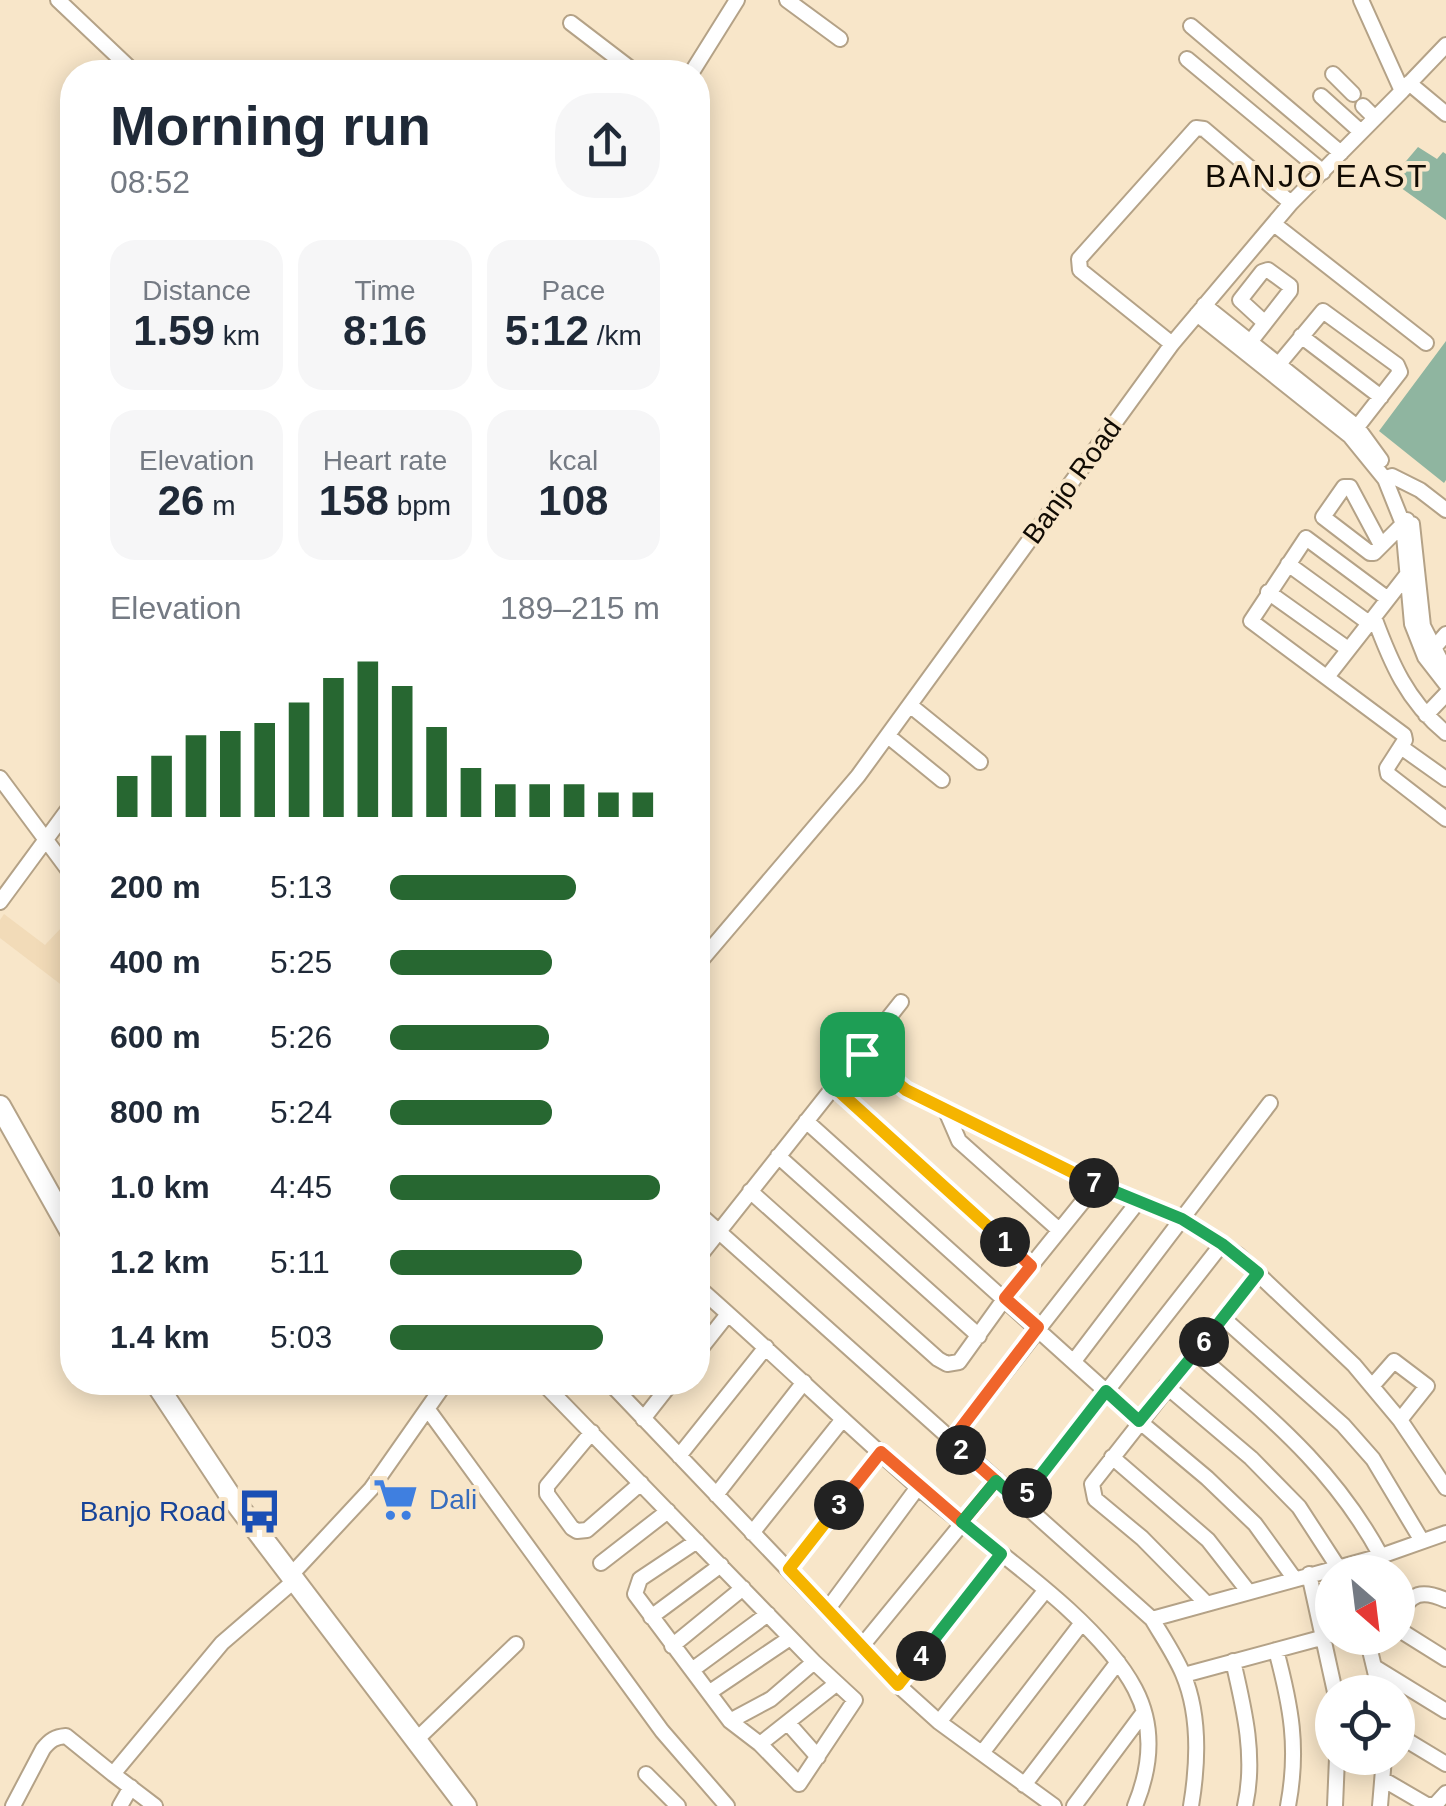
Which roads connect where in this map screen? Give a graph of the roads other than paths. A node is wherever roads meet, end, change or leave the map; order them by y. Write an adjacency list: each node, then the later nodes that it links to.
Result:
1 (58, 0): 10 (street)
2 (738, 0): 12 (street)
3 (787, 0): 7 (street)
4 (1360, 0): 14 (street)
5 (571, 23): 11 (street)
6 (1191, 26): 19 (street)
7 (840, 40)
8 (1446, 45): 14 (street, Banjo Road)
9 (1187, 59): 20 (street)
10 (121, 60)
11 (619, 60)
12 (700, 60)
13 (1333, 74): 17 (street)
14 (1406, 87): 16 (street); 17 (street, Banjo Road)
15 (1321, 96): 18 (street)
16 (1446, 114)
17 (1375, 118): 18 (street, Banjo Road)
18 (1361, 132): 19 (street, Banjo Road)
19 (1341, 153): 20 (street, Banjo Road)
20 (1323, 172): 21 (street, Banjo Road)
21 (1292, 203): 22 (street, Banjo Road); 28 (street)
22 (1274, 224): 23 (street, Banjo Road); 27 (street)
23 (1201, 310): 26 (street); 28 (street, Banjo Road)
24 (1265, 323): 26 (street)
25 (1301, 336): 29 (street); 30 (street); 30 (street)
26 (1240, 341): 29 (street)
27 (1426, 343)
28 (1172, 344): 48 (street, Banjo Road)
29 (1275, 368): 31 (street)
30 (1381, 397): 31 (street)
31 (1354, 431): 32 (street)
32 (1388, 477): 33 (street); 34 (street)
33 (1446, 510)
34 (1407, 520): 35 (street); 37 (street)
35 (1381, 545): 35 (street)
36 (1288, 564): 38 (street); 39 (street); 40 (street)
37 (1412, 569): 39 (street); 43 (street)
38 (1268, 592): 42 (street); 45 (street)
39 (1388, 599): 40 (street)
40 (1372, 620): 42 (street); 49 (street)
41 (1446, 634): 43 (street)
42 (1348, 650): 45 (street)
43 (1430, 654): 44 (street); 46 (street)
44 (1446, 671)
45 (1327, 677): 52 (street)
46 (1446, 684)
47 (1446, 694): 49 (street)
48 (911, 706): 51 (street, Banjo Road); 53 (street)
49 (1426, 716): 50 (street)
50 (1446, 733)
51 (888, 736): 56 (street); 62 (street, Banjo Road)
52 (1401, 746): 55 (street); 58 (street)
53 (980, 762)
54 (0, 778): 59 (street)
55 (1446, 778)
56 (942, 780)
57 (60, 820): 59 (street)
58 (1446, 820)
59 (46, 839): 60 (street); 61 (street)
60 (60, 858)
61 (0, 902)
62 (710, 950)
63 (901, 1002): 64 (street)
64 (862, 1054): 65 (street); 68 (street)
65 (832, 1085): 69 (street); 81 (street)
66 (1270, 1103): 75 (street)
67 (0, 1106): 73 (highway)
68 (946, 1112): 71 (street); 77 (street)
69 (806, 1121): 70 (street); 84 (street)
70 (778, 1156): 72 (street); 88 (street)
71 (1097, 1184): 74 (street); 77 (street)
72 (750, 1191): 78 (street); 88 (street)
73 (60, 1192)
74 (1138, 1203): 75 (street); 87 (street)
75 (1182, 1219): 80 (street); 92 (street)
76 (710, 1223): 78 (street)
77 (1059, 1230): 81 (street)
78 (719, 1231): 79 (street); 108 (street)
79 (710, 1243)
80 (1222, 1244): 82 (street); 96 (street)
81 (1031, 1266): 84 (street)
82 (1258, 1273): 86 (street); 95 (street)
83 (710, 1298): 85 (street)
84 (1005, 1298): 87 (street); 88 (street)
85 (728, 1314): 89 (street); 90 (street)
86 (1222, 1318): 91 (street); 123 (street)
87 (1038, 1327): 92 (street); 108 (street)
88 (979, 1336)
89 (710, 1337)
90 (766, 1347): 93 (street); 110 (street)
91 (1195, 1352): 94 (street); 126 (street)
92 (1074, 1361): 96 (street)
93 (804, 1382): 104 (street); 116 (street)
94 (1166, 1386): 106 (street); 125 (street)
95 (1373, 1386): 105 (street); 105 (street)
96 (1106, 1391): 106 (street); 117 (street)
97 (163, 1395): 133 (highway)
98 (438, 1395): 102 (street)
99 (555, 1395): 107 (street)
100 (621, 1395): 103 (street)
101 (662, 1395): 103 (street)
102 (429, 1411): 133 (street); 189 (street)
103 (643, 1418): 110 (street)
104 (843, 1420): 109 (street); 121 (street)
105 (1400, 1420): 115 (street)
106 (1139, 1421): 111 (street); 132 (street)
107 (592, 1432): 113 (street); 113 (street)
108 (951, 1441): 112 (street)
109 (881, 1452): 114 (street); 130 (street)
110 (679, 1456): 116 (street)
111 (1112, 1456): 135 (street); 139 (street)
112 (996, 1481): 117 (street); 119 (street)
113 (641, 1484): 118 (street)
114 (918, 1487): 119 (street); 141 (street)
115 (1446, 1488)
116 (716, 1495): 121 (street)
117 (1020, 1503): 144 (street)
118 (668, 1511): 122 (street); 128 (street)
119 (962, 1522): 124 (street); 151 (street)
120 (1446, 1532): 123 (street)
121 (752, 1533): 130 (street)
122 (697, 1540): 129 (street); 143 (street)
123 (1422, 1541): 127 (street)
124 (1001, 1554): 136 (street); 163 (street)
125 (1331, 1555)
126 (1379, 1555)
127 (1383, 1555)
128 (601, 1563)
129 (721, 1564): 134 (street); 143 (street)
130 (789, 1569): 141 (street)
131 (1315, 1572): 132 (street)
132 (1302, 1576): 135 (street); 140 (street)
133 (292, 1578): 170 (highway); 176 (street)
134 (742, 1588): 142 (street); 150 (street)
135 (1248, 1591): 139 (street)
136 (1046, 1592): 145 (street); 168 (street)
137 (1415, 1594): 138 (street)
138 (1446, 1600)
139 (1206, 1603): 144 (street)
140 (1315, 1606)
141 (827, 1610): 151 (street)
142 (768, 1614): 146 (street); 159 (street)
143 (651, 1617): 150 (street)
144 (1152, 1618): 160 (street)
145 (1080, 1624): 157 (street); 173 (street)
146 (790, 1638): 156 (street); 164 (street)
147 (1315, 1640): 152 (street)
148 (1415, 1640): 154 (street)
149 (516, 1644): 170 (street)
150 (672, 1646): 159 (street)
151 (861, 1647): 163 (street)
152 (1276, 1650): 155 (street); 195 (street)
153 (1372, 1655): 158 (street)
154 (1446, 1659)
155 (1232, 1661): 160 (street); 194 (street)
156 (814, 1662): 162 (street); 167 (street)
157 (1118, 1662): 166 (street); 181 (street)
158 (1376, 1668): 161 (street); 165 (street)
159 (692, 1670): 164 (street)
160 (1184, 1675): 193 (street)
161 (1377, 1675)
162 (836, 1684): 169 (street); 174 (street)
163 (898, 1685): 168 (street)
164 (710, 1692): 167 (street)
165 (1446, 1711)
166 (1144, 1712): 191 (street); 192 (street)
167 (730, 1721): 171 (street)
168 (939, 1722): 173 (street)
169 (788, 1723): 171 (street); 174 (street)
170 (416, 1740): 187 (highway)
171 (760, 1744): 174 (street)
172 (1415, 1745): 175 (street)
173 (982, 1753): 181 (street)
174 (818, 1757)
175 (1446, 1764)
176 (113, 1774): 182 (street); 184 (street)
177 (646, 1774): 188 (street)
178 (1336, 1775): 196 (street)
179 (1384, 1775): 180 (street)
180 (1384, 1780): 183 (street); 197 (street)
181 (1024, 1785): 190 (street)
182 (131, 1787): 185 (street); 186 (street)
183 (1446, 1793)
184 (13, 1806)
185 (120, 1806)
186 (154, 1806)
187 (466, 1806)
188 (678, 1806)
189 (727, 1806)
190 (1054, 1806)
191 (1074, 1806)
192 (1136, 1806)
193 (1191, 1806)
194 (1245, 1806)
195 (1288, 1806)
196 (1335, 1806)
197 (1380, 1806)

